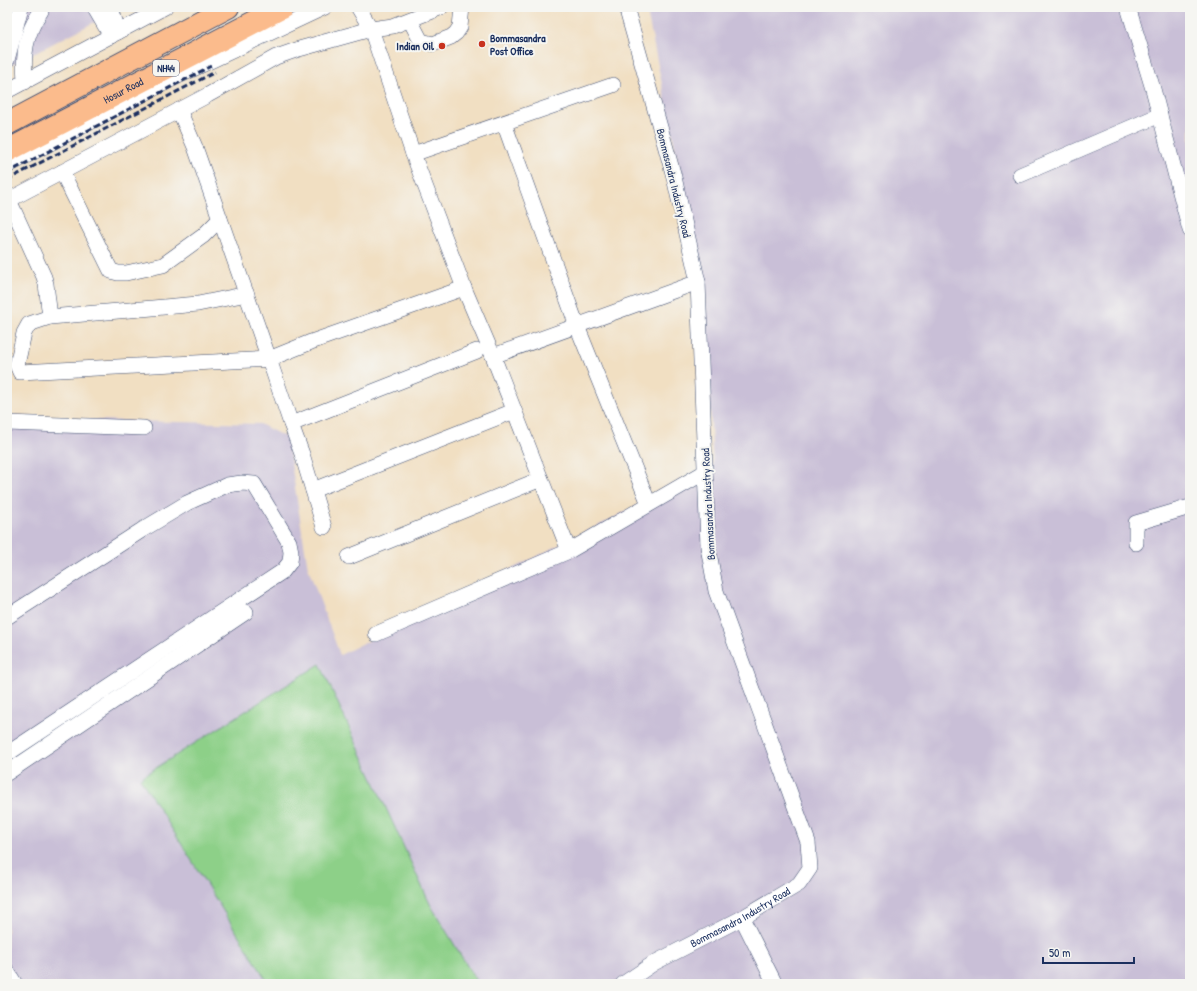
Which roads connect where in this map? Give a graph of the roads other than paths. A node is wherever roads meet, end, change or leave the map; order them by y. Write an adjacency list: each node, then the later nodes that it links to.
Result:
1 (21, 7): 19 (street)
2 (94, 7): 16 (street)
3 (111, 7): 16 (street)
4 (228, 7): 26 (highway, NH44)
5 (283, 7): 27 (highway, Hosur Road / NH44)
6 (325, 7): 17 (street)
7 (358, 7): 15 (street)
8 (442, 7): 14 (street)
9 (462, 7): 14 (street)
10 (626, 7): 35 (street, Bommasandra Industry Road)
11 (1128, 7): 24 (street)
12 (158, 9): 16 (street)
13 (41, 11): 20 (street)
14 (410, 20): 15 (street)
15 (371, 29): 18 (street); 28 (street)
16 (114, 34): 20 (street)
17 (266, 35): 18 (street); 29 (street)
18 (276, 57): 23 (street)
19 (7, 60)
20 (25, 82): 22 (street)
21 (613, 85): 25 (street)
22 (7, 91)
23 (179, 110): 30 (street); 33 (street)
24 (1160, 115): 31 (street); 34 (street)
25 (504, 123): 28 (street); 39 (street)
26 (7, 124)
27 (7, 151)
28 (413, 154): 36 (street)
29 (7, 166)
30 (62, 172): 32 (street); 33 (street)
31 (1020, 175)
32 (8, 201): 38 (street)
33 (220, 219): 37 (street)
34 (1190, 230)
35 (698, 282): 39 (street); 48 (street, Bommasandra Industry Road)
36 (464, 288): 41 (street); 42 (street)
37 (247, 294): 38 (street); 42 (street)
38 (50, 317): 43 (street)
39 (577, 326): 41 (street); 51 (street)
40 (477, 351): 46 (street)
41 (493, 356): 44 (street)
42 (269, 359): 43 (street); 46 (street)
43 (12, 364)
44 (514, 412): 49 (street); 50 (street)
45 (7, 422): 47 (street)
46 (291, 424): 50 (street)
47 (144, 428)
48 (705, 472): 51 (street); 62 (street, Bommasandra Industry Road)
49 (541, 479): 55 (street); 56 (street)
50 (313, 490): 53 (street)
51 (650, 504): 55 (street)
52 (1190, 507): 54 (street)
53 (324, 527)
54 (1136, 543)
55 (569, 551): 59 (street)
56 (349, 557)
57 (246, 612): 61 (street)
58 (7, 617): 60 (street)
59 (376, 634)
60 (7, 754)
61 (7, 773)
62 (742, 918): 65 (street, Bommasandra Industry Road); 66 (street)
63 (7, 971): 64 (street)
64 (15, 984)
65 (623, 984)
66 (775, 984)

